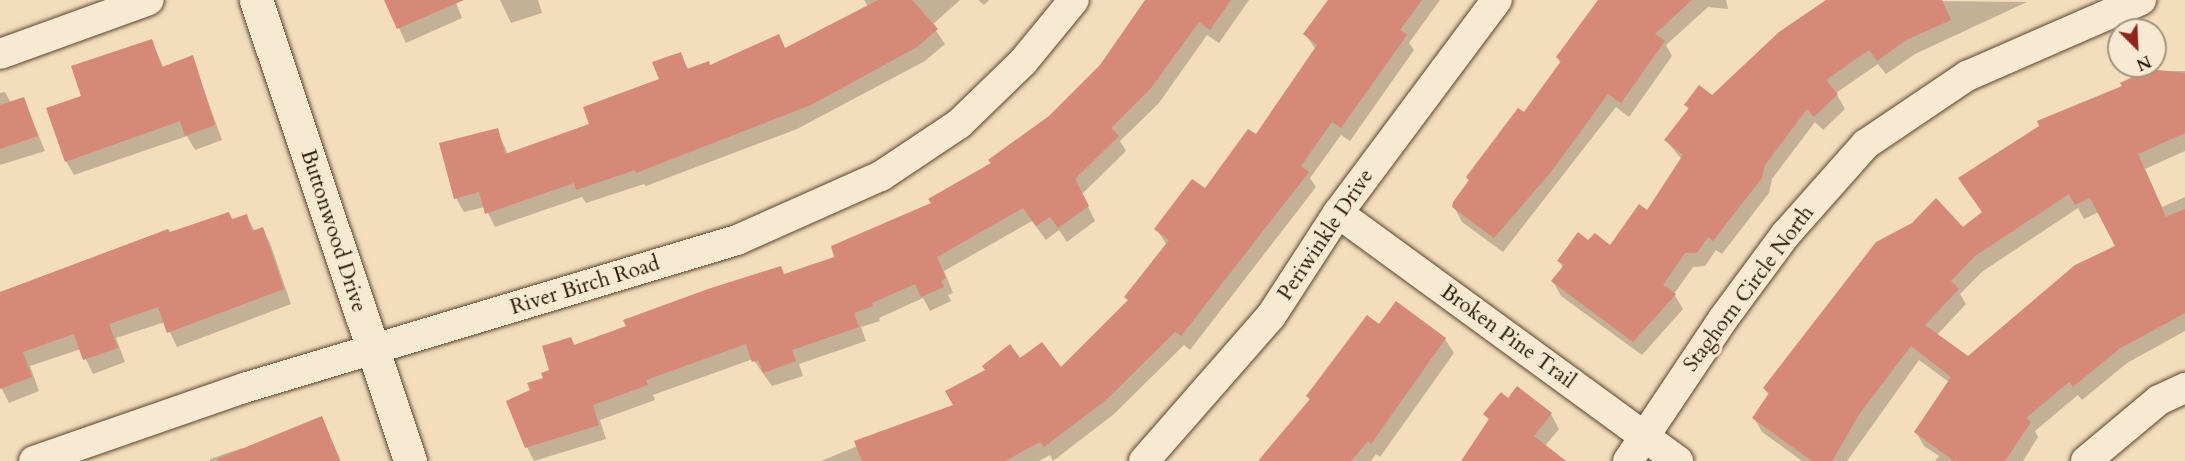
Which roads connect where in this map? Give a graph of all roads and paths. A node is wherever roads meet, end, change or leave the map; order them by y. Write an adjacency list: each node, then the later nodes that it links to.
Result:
1 (149, 0): 6 (street)
2 (256, 0): 8 (street, Buttonwood Drive)
3 (1074, 0): 8 (street, River Birch Road)
4 (1497, 0): 7 (street, Periwinkle Drive)
5 (2141, 0): 10 (street, Staghorn Circle North)
6 (0, 54)
7 (1338, 213): 10 (street, Broken Pine Trail); 13 (street, Periwinkle Drive)
8 (373, 351): 11 (street, River Birch Road); 12 (street, Buttonwood Drive)
9 (2185, 388): 16 (street)
10 (1644, 436): 14 (street, Staghorn Circle North); 15 (street, Broken Pine Trail)
11 (34, 461)
12 (410, 461)
13 (1144, 461)
14 (1628, 461)
15 (1678, 461)
16 (2086, 461)

